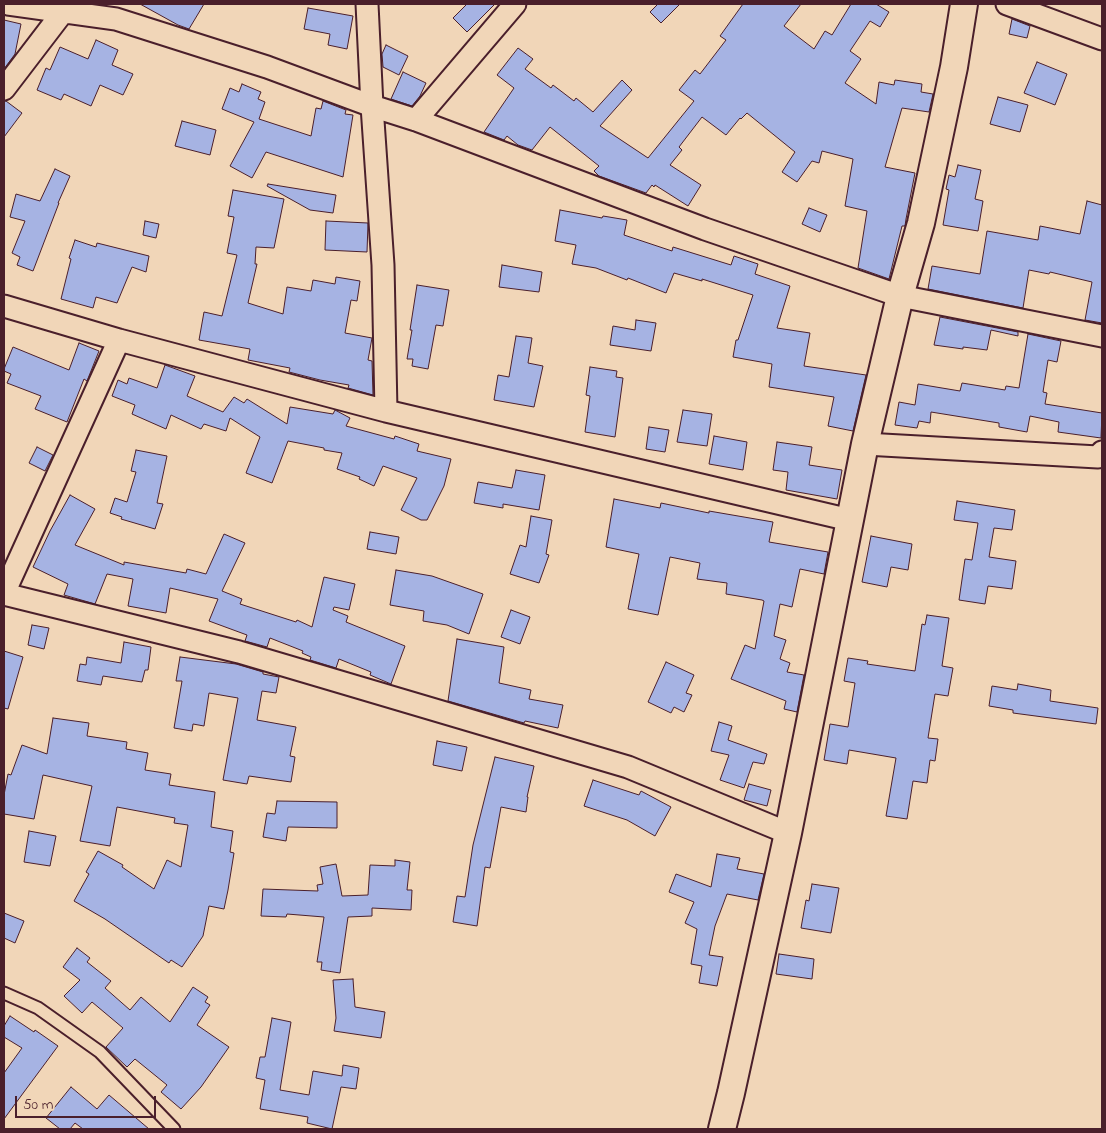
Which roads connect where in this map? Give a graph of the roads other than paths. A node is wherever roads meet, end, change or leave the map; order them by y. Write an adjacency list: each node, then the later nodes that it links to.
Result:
1 (8, 4): 6 (street)
2 (367, 4): 9 (street)
3 (515, 4): 10 (street)
4 (964, 4): 11 (street)
5 (1007, 4): 7 (street)
6 (66, 8): 8 (street); 9 (street)
7 (1102, 39)
8 (4, 89)
9 (372, 106): 10 (street); 15 (street)
10 (416, 120): 11 (street)
11 (900, 296): 13 (street); 16 (street)
12 (4, 306): 14 (street)
13 (1102, 336)
14 (119, 340): 15 (street); 19 (street)
15 (386, 411): 18 (street)
16 (865, 444): 17 (street); 18 (street)
17 (1102, 452)
18 (850, 520): 20 (street)
19 (4, 593): 20 (street)
20 (788, 833): 23 (street)
21 (4, 993): 22 (lane)
22 (174, 1129)
23 (722, 1129)

